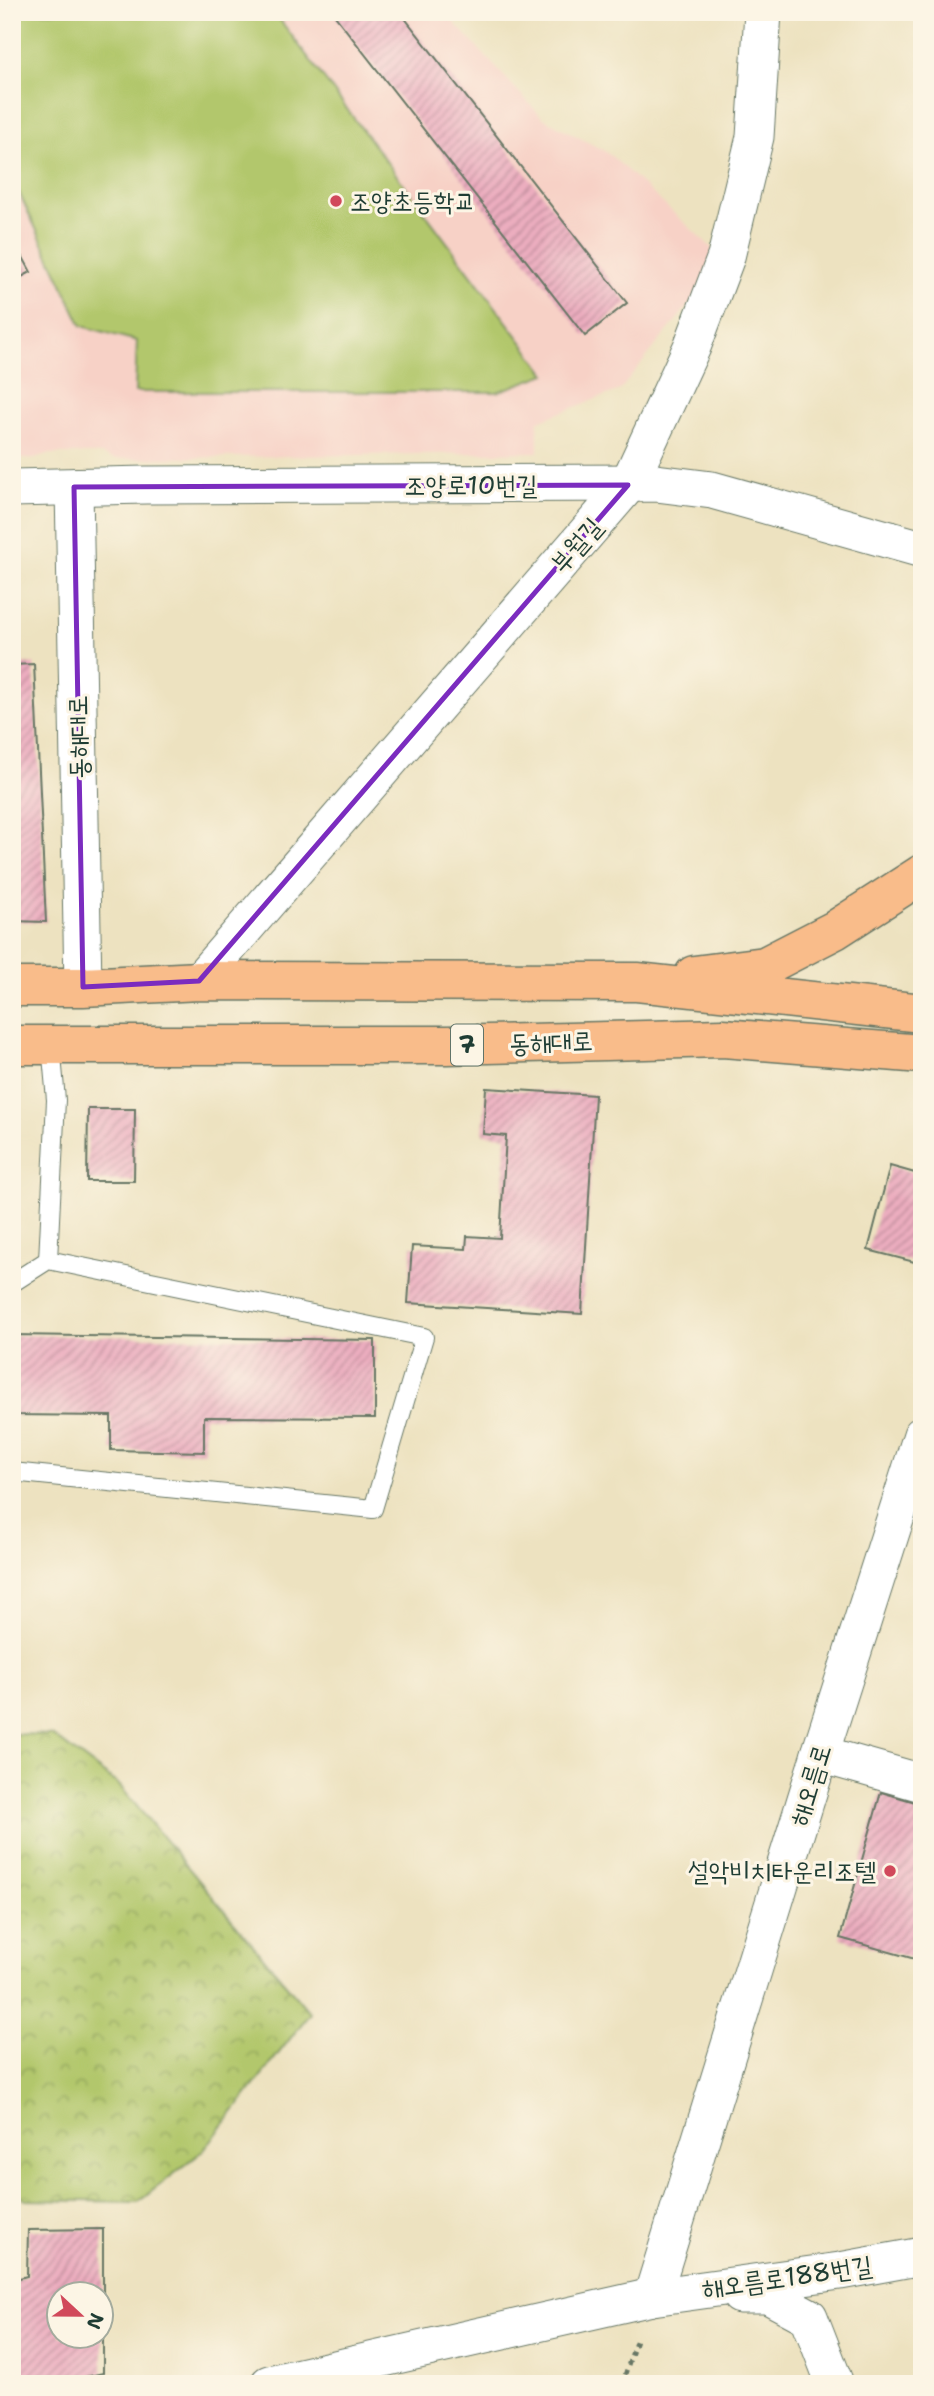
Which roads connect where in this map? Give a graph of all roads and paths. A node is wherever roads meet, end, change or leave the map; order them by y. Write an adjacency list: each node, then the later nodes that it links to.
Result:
1 (763, 12): 2 (street, 부월길)
2 (628, 485): 3 (street, 조양로10번길); 5 (street, 조양로10번길); 7 (street, 부월길)
3 (74, 487): 4 (street, 조양로10번길); 10 (street, 동해대로)
4 (12, 488)
5 (922, 549)
6 (922, 874): 8 (main road)
7 (198, 981): 8 (main road); 10 (main road)
8 (637, 982): 11 (main road)
9 (12, 987): 10 (main road)
10 (82, 987)
11 (922, 1013)
12 (12, 1045): 13 (main road, 동해대로 / 7)
13 (51, 1045): 14 (main road, 동해대로 / 7); 17 (lane)
14 (842, 1047): 15 (main road, 동해대로 / 7); 16 (main road)
15 (922, 1054)
16 (922, 1074)
17 (48, 1260): 18 (lane); 20 (lane)
18 (12, 1283)
19 (922, 1435): 21 (street, 해오름로)
20 (12, 1472)
21 (820, 1754): 22 (street); 24 (street, 해오름로)
22 (922, 1783)
23 (922, 2256): 24 (street, 해오름로188번길)
24 (652, 2297): 25 (street); 26 (street)
25 (269, 2384)
26 (835, 2384)

